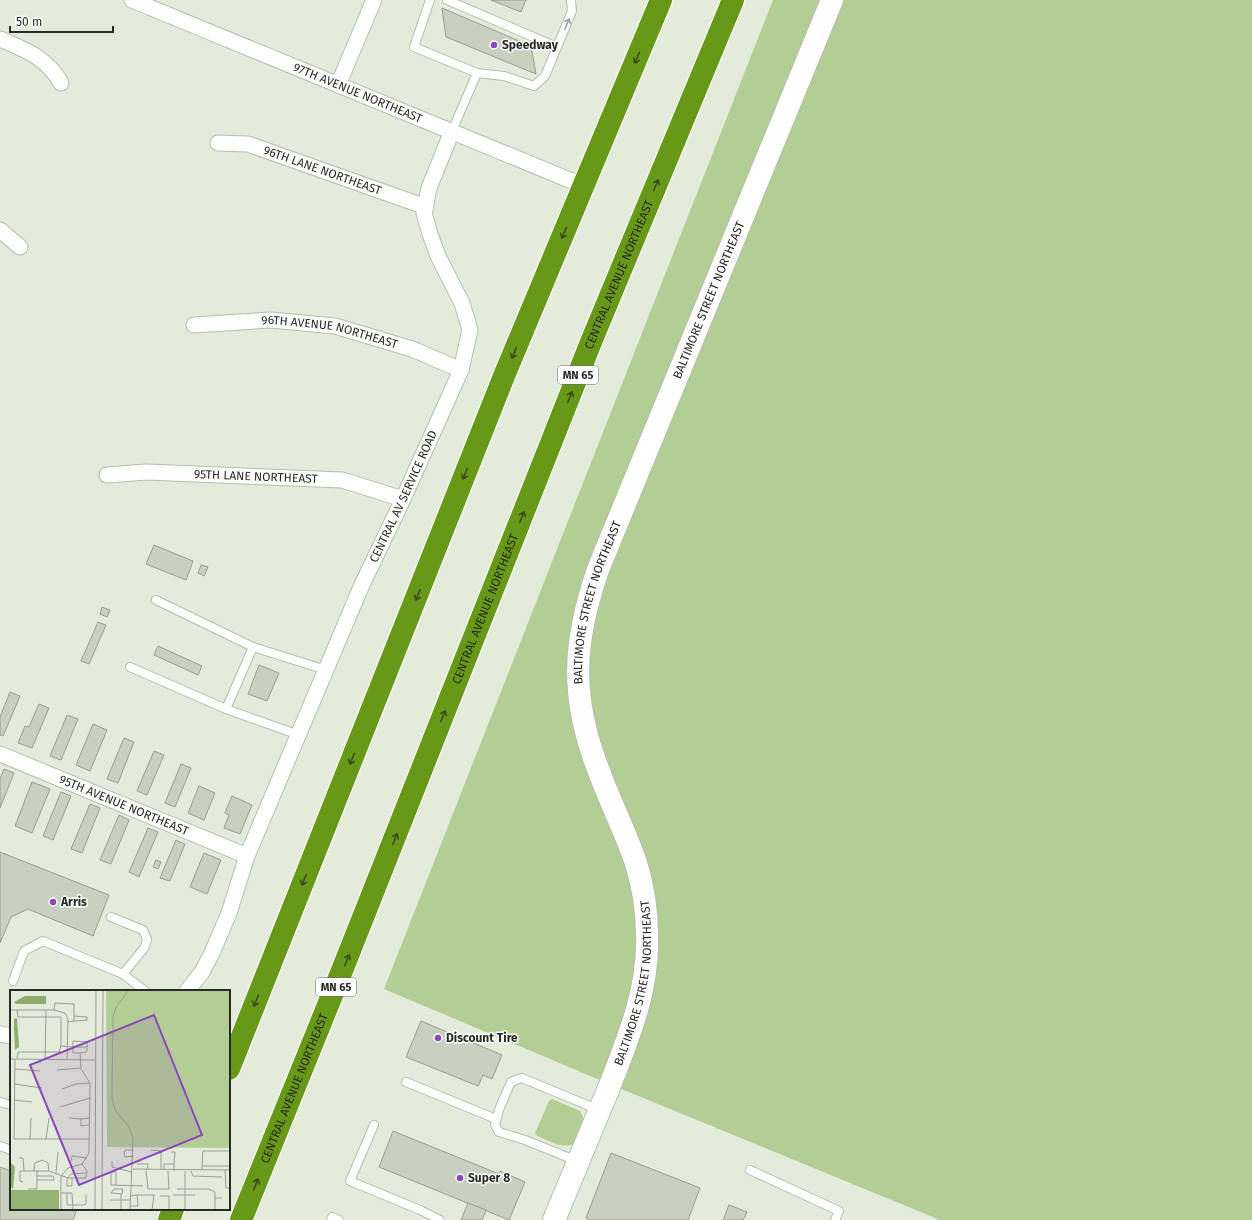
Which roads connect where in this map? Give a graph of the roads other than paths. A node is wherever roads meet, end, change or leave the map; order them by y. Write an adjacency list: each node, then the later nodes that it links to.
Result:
1 (132, 0): 9 (street, 97TH AVENUE NORTHEAST)
2 (374, 0): 14 (street)
3 (430, 0): 12 (lane)
4 (447, 0): 11 (lane)
5 (571, 0): 11 (lane, one-way to 5)
6 (661, 0): 17 (highway, one-way to 17)
7 (733, 0): 53 (highway, CENTRAL AVENUE NORTHEAST / MN 65, one-way to 7)
8 (832, 0): 44 (street, BALTIMORE STREET NORTHEAST)
9 (153, 4): 14 (street, 97TH AVENUE NORTHEAST)
10 (0, 39): 13 (street)
11 (557, 47): 12 (lane)
12 (477, 72): 15 (lane)
13 (61, 84)
14 (338, 85): 15 (street, 97TH AVENUE NORTHEAST)
15 (452, 131): 17 (street, 97TH AVENUE NORTHEAST); 18 (street, CENTRAL AV SERVICE ROAD)
16 (218, 143): 18 (street, 96TH LANE NORTHEAST)
17 (584, 186): 40 (highway, one-way to 40)
18 (426, 207): 22 (street, CENTRAL AV SERVICE ROAD)
19 (0, 230): 20 (street)
20 (20, 247)
21 (194, 325): 22 (street, 96TH AVENUE NORTHEAST)
22 (461, 370): 24 (street, CENTRAL AV SERVICE ROAD)
23 (107, 475): 24 (street, 95TH LANE NORTHEAST)
24 (402, 500): 28 (street, CENTRAL AV SERVICE ROAD)
25 (156, 600): 26 (lane)
26 (253, 647): 28 (lane); 29 (lane)
27 (130, 667): 29 (lane)
28 (326, 670): 30 (street, CENTRAL AV SERVICE ROAD)
29 (226, 709): 30 (lane)
30 (299, 735): 32 (street, CENTRAL AV SERVICE ROAD)
31 (0, 754): 32 (street, 95TH AVENUE NORTHEAST)
32 (247, 856): 37 (street, CENTRAL AV SERVICE ROAD)
33 (111, 917): 34 (lane)
34 (123, 974): 35 (lane); 36 (lane)
35 (13, 981)
36 (144, 990)
37 (188, 990)
38 (0, 1034): 39 (street)
39 (10, 1036)
40 (230, 1066)
41 (406, 1082): 45 (lane)
42 (0, 1102): 43 (lane)
43 (10, 1105)
44 (600, 1110): 45 (lane); 49 (street, BALTIMORE STREET NORTHEAST)
45 (496, 1119): 49 (lane)
46 (374, 1125): 56 (lane)
47 (0, 1146): 48 (lane)
48 (10, 1150)
49 (578, 1162): 57 (street, BALTIMORE STREET NORTHEAST)
50 (750, 1170): 58 (lane)
51 (173, 1210): 52 (highway)
52 (168, 1220)
53 (241, 1220)
54 (331, 1220): 55 (lane)
55 (340, 1220)
56 (440, 1220)
57 (554, 1220)
58 (835, 1220)

